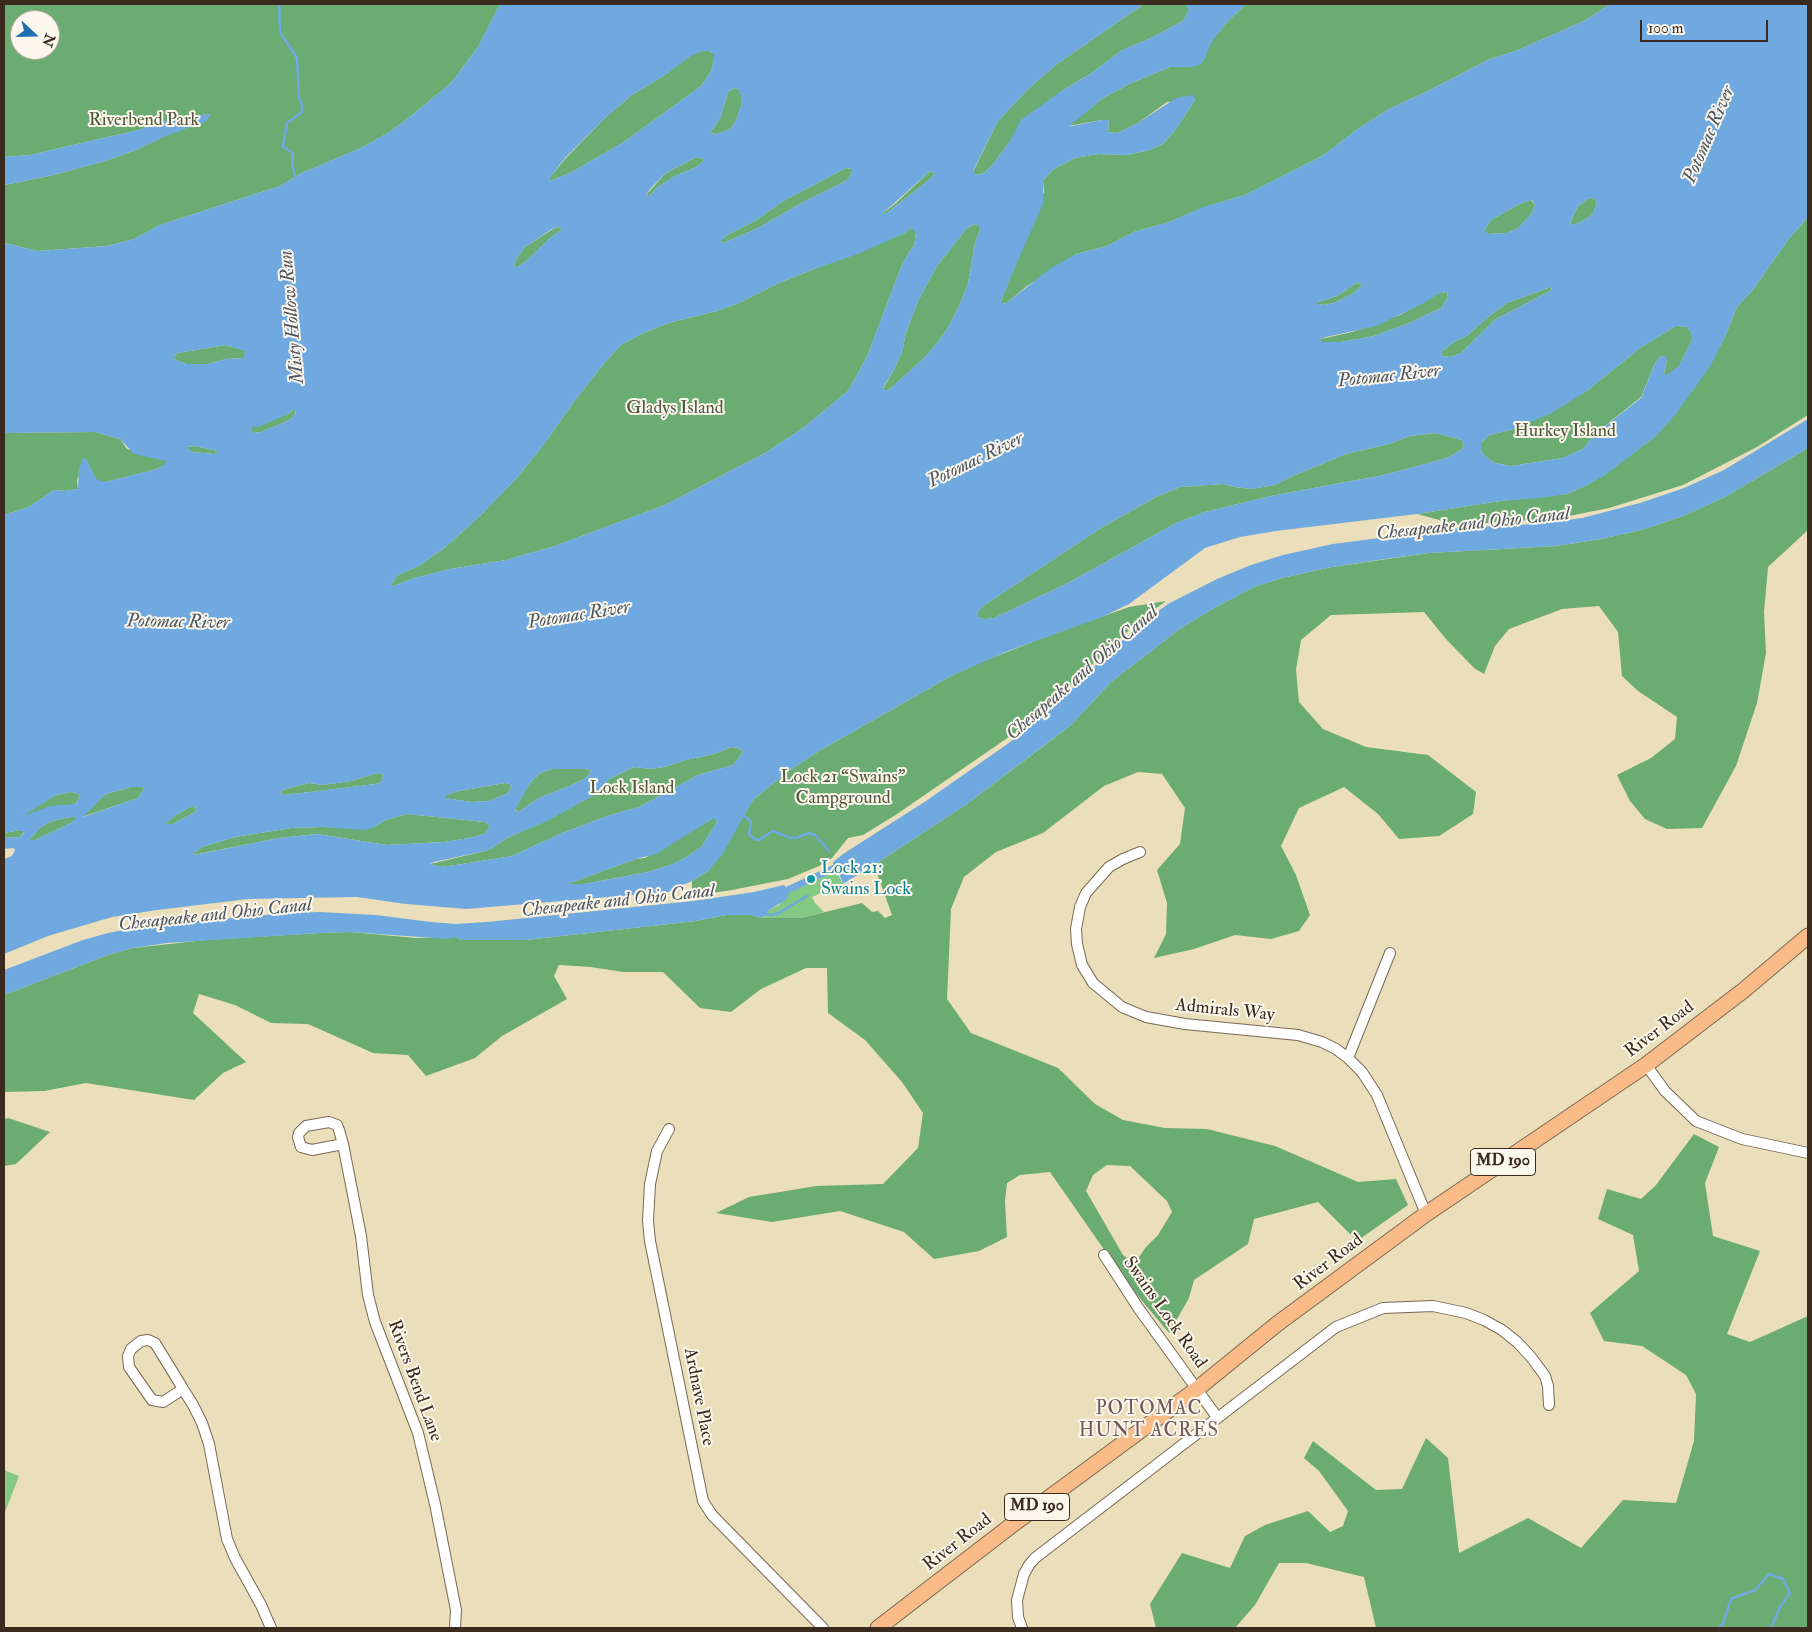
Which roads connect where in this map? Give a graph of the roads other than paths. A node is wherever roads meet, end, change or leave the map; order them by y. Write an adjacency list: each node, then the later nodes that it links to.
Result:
1 (1140, 852): 4 (street, Admirals Way)
2 (1808, 936): 5 (main road, River Road / MD 190)
3 (1390, 953): 4 (street)
4 (1348, 1058): 9 (street, Admirals Way)
5 (1646, 1065): 8 (street); 9 (main road, River Road / MD 190)
6 (669, 1129): 17 (street, Ardnave Place)
7 (342, 1144): 16 (street, Rivers Bend Lane)
8 (1808, 1152)
9 (1426, 1214): 11 (main road, River Road / MD 190)
10 (1104, 1255): 11 (street, Swains Lock Road)
11 (1197, 1389): 14 (street, Swains Lock Road); 18 (main road, River Road / MD 190)
12 (183, 1390): 12 (street); 15 (street)
13 (1548, 1405): 14 (street)
14 (1217, 1417): 19 (street)
15 (271, 1628)
16 (455, 1628)
17 (823, 1628)
18 (878, 1628)
19 (1022, 1628)

